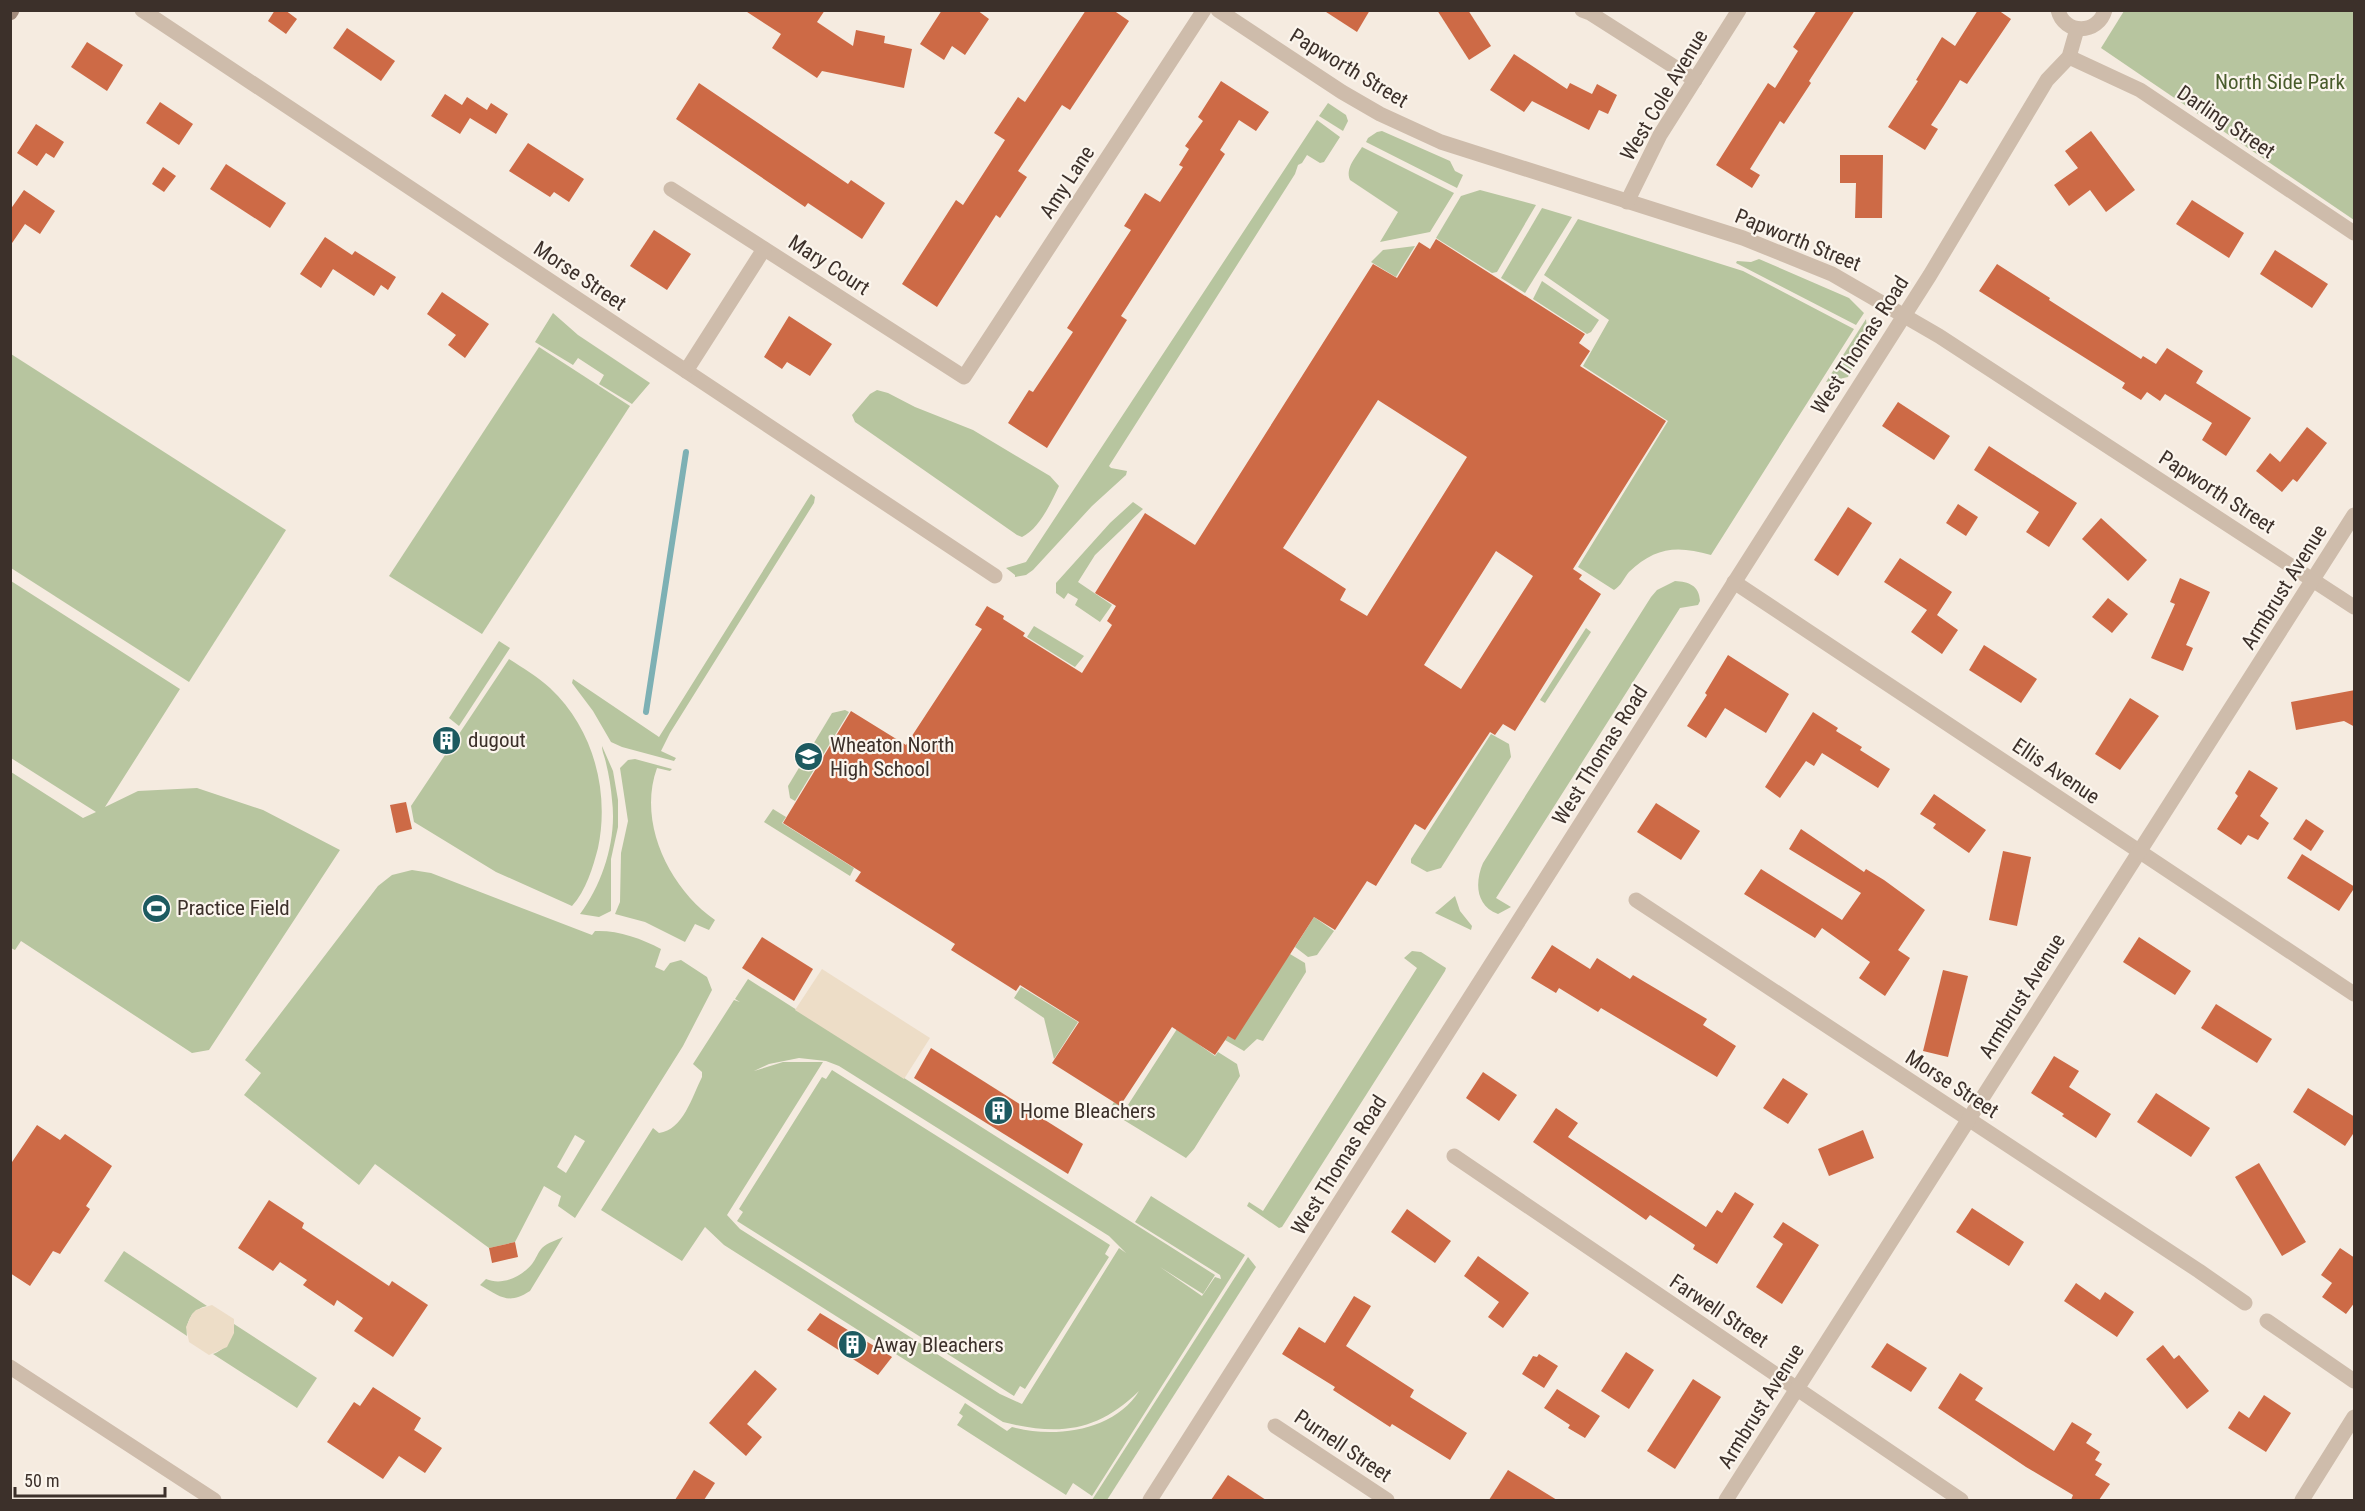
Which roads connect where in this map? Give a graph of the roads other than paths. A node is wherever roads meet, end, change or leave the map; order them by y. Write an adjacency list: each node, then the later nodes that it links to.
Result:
1 (142, 10): 16 (street, Morse Street)
2 (1204, 10): 17 (street, Amy Lane)
3 (1218, 10): 12 (street, Papworth Street)
4 (1582, 10): 10 (street)
5 (1739, 10): 10 (street, West Cole Avenue)
6 (2058, 10): 8 (street)
7 (2105, 10): 8 (street)
8 (2077, 30): 9 (street, West Thomas Road)
9 (2069, 57): 13 (street, Darling Street); 15 (street, West Thomas Road)
10 (1695, 80): 12 (street, West Cole Avenue)
11 (671, 189): 14 (street, Mary Court)
12 (1627, 202): 15 (street, Papworth Street)
13 (2355, 233)
14 (764, 249): 16 (street); 17 (street, Mary Court)
15 (1904, 315): 20 (street, Papworth Street); 21 (street, West Thomas Road)
16 (686, 371): 19 (street, Morse Street)
17 (964, 377)
18 (2355, 515): 20 (street, Armbrust Avenue)
19 (995, 576)
20 (2315, 580): 22 (street, Papworth Street); 23 (street, Armbrust Avenue)
21 (1734, 582): 23 (street, Ellis Avenue); 36 (street, West Thomas Road)
22 (2355, 607)
23 (2139, 851): 25 (street, Ellis Avenue); 26 (street, Armbrust Avenue)
24 (1636, 900): 26 (street, Morse Street)
25 (2355, 994)
26 (1968, 1120): 28 (street, Morse Street); 32 (street, Armbrust Avenue)
27 (1454, 1156): 32 (street, Farwell Street)
28 (2245, 1304)
29 (2267, 1321): 31 (street)
30 (10, 1367): 35 (street)
31 (2355, 1381)
32 (1797, 1390): 38 (street, Armbrust Avenue); 39 (street, Farwell Street)
33 (2355, 1417): 40 (street)
34 (1275, 1426): 37 (street, Purnell Street)
35 (214, 1500)
36 (1150, 1500)
37 (1387, 1500)
38 (1726, 1500)
39 (1961, 1500)
40 (2302, 1500)

